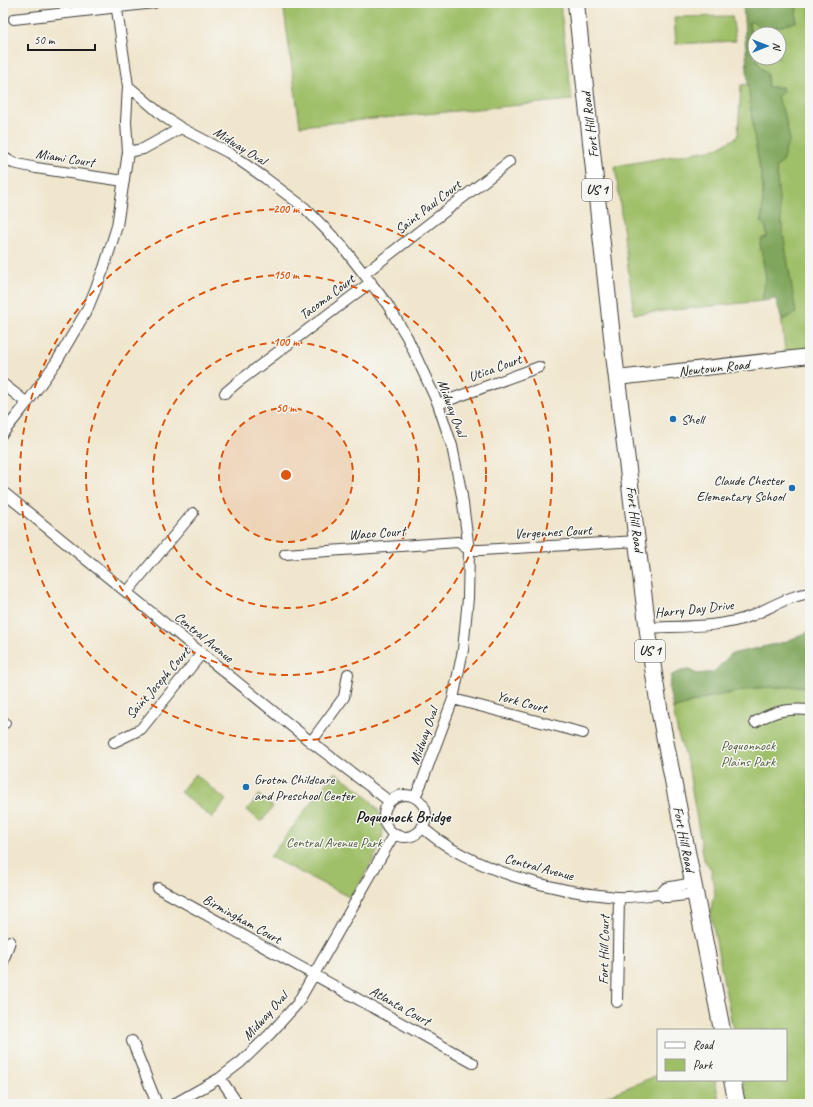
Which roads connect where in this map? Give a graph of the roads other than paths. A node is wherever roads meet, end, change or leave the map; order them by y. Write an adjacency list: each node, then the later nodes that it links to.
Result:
1 (154, 3): 3 (street)
2 (576, 3): 15 (main road, Fort Hill Road / US 1)
3 (117, 5): 4 (street); 5 (street)
4 (14, 19)
5 (128, 86): 6 (street, Midway Oval); 7 (street)
6 (180, 128): 7 (street); 11 (street, Midway Oval)
7 (128, 152): 10 (street)
8 (3, 157): 10 (street, Miami Court)
9 (509, 162): 11 (street, Saint Paul Court)
10 (124, 181): 18 (street)
11 (364, 274): 12 (street, Midway Oval)
12 (370, 282): 17 (street, Tacoma Court); 19 (street, Midway Oval)
13 (810, 356): 15 (main road, Newtown Road)
14 (539, 367): 19 (street, Utica Court)
15 (617, 378): 23 (main road, Fort Hill Road / US 1)
16 (3, 384): 18 (street)
17 (225, 393)
18 (27, 404): 20 (street)
19 (438, 404): 24 (street, Midway Oval)
20 (3, 433)
21 (3, 492): 26 (street, Central Avenue)
22 (193, 513): 26 (street)
23 (638, 541): 24 (street, Vergennes Court); 28 (main road, Fort Hill Road / US 1)
24 (469, 550): 25 (street, Waco Court); 31 (street, Midway Oval)
25 (285, 554)
26 (128, 592): 29 (street, Central Avenue)
27 (810, 593): 28 (street, Harry Day Drive)
28 (647, 628): 42 (main road, Fort Hill Road / US 1)
29 (202, 653): 35 (street, Saint Joseph Court); 36 (street, Central Avenue)
30 (348, 674): 36 (street)
31 (452, 698): 34 (street, York Court); 37 (street, Midway Oval)
32 (810, 710): 33 (street)
33 (754, 722)
34 (583, 733)
35 (114, 742)
36 (311, 742): 38 (street, Central Avenue)
37 (415, 797): 38 (street); 39 (street)
38 (389, 801): 40 (street)
39 (422, 827): 40 (street); 43 (street, Central Avenue)
40 (394, 834): 46 (street, Midway Oval)
41 (158, 888): 46 (street, Birmingham Court)
42 (694, 889): 43 (street, Central Avenue); 48 (main road, Fort Hill Road / US 1)
43 (619, 897): 47 (street, Fort Hill Court)
44 (10, 941): 45 (street)
45 (3, 962)
46 (314, 974): 50 (street, Atlanta Court); 51 (street, Midway Oval)
47 (617, 1002)
48 (722, 1029)
49 (132, 1041): 53 (street)
50 (473, 1063)
51 (220, 1078): 54 (street, Midway Oval); 55 (street)
52 (732, 1081): 56 (main road)
53 (156, 1104)
54 (174, 1104)
55 (238, 1104)
56 (737, 1104)

